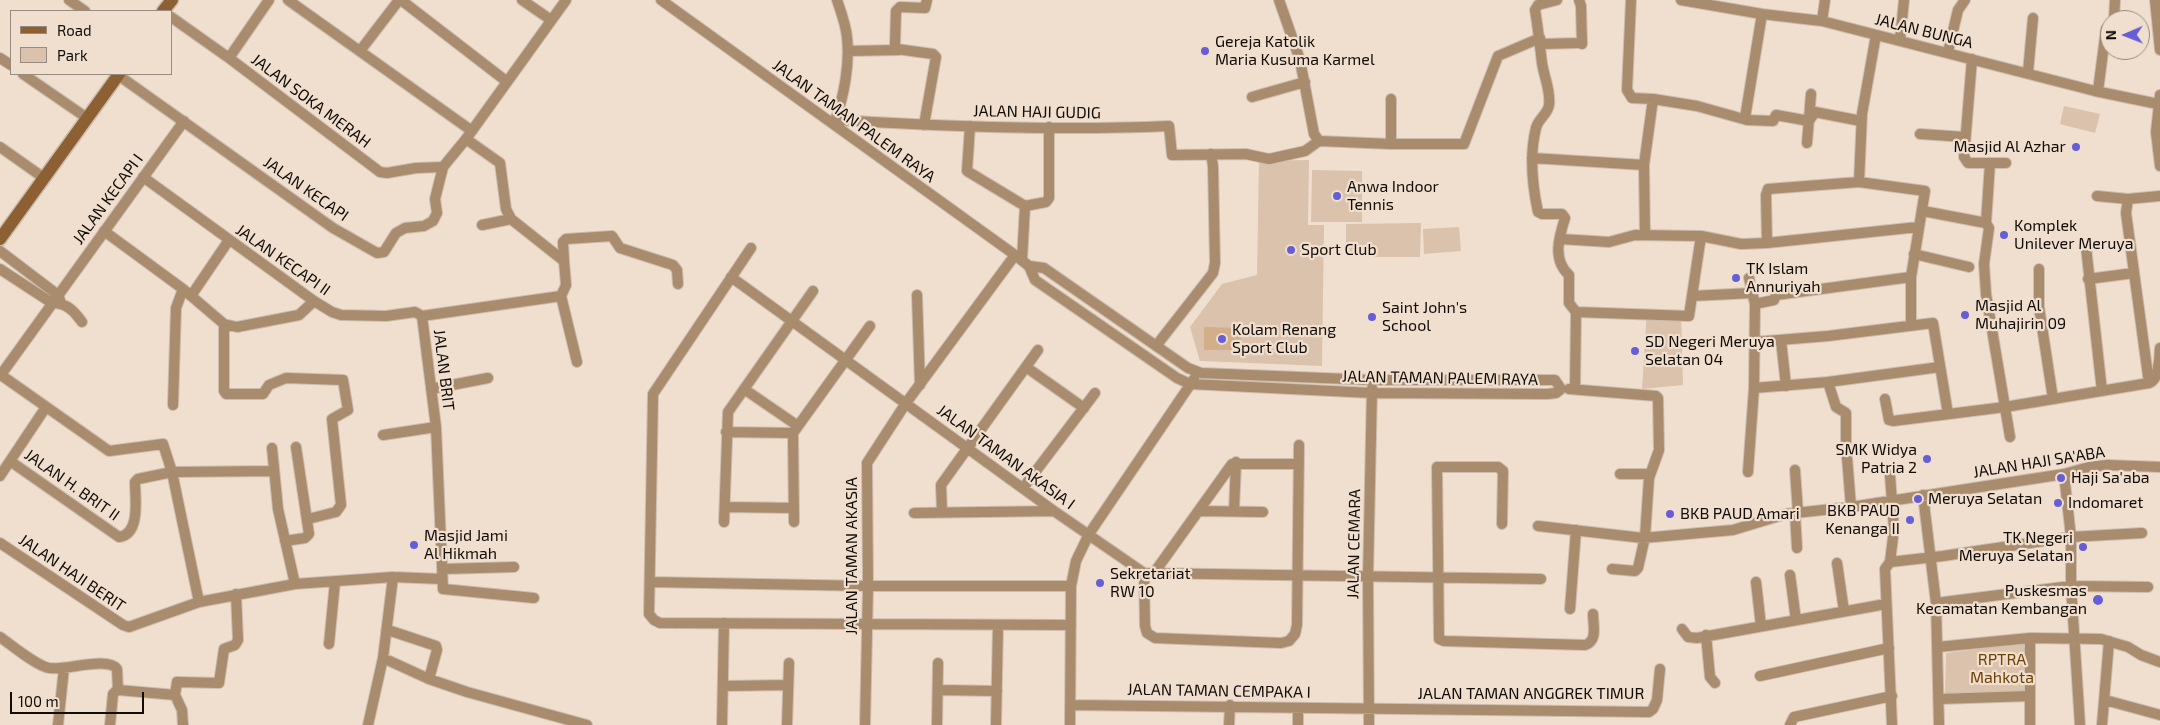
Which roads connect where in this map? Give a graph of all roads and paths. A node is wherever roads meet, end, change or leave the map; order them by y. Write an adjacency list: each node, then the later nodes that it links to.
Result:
1 (69, 0): 19 (street)
2 (270, 0): 33 (street)
3 (288, 0): 30 (street)
4 (400, 0): 30 (street); 40 (street)
5 (522, 0): 23 (street)
6 (566, 0): 23 (street)
7 (660, 0): 51 (street, JALAN TAMAN PALEM RAYA)
8 (837, 0): 31 (street)
9 (927, 0): 28 (street)
10 (1279, 0): 41 (street)
11 (1558, 0): 27 (street)
12 (1580, 0): 27 (street)
13 (1632, 0): 46 (street)
14 (1681, 0): 20 (street, JALAN BUNGA)
15 (1825, 0): 24 (street)
16 (1904, 0): 26 (street)
17 (1964, 0): 32 (street)
18 (2155, 0): 29 (street)
19 (84, 10)
20 (1762, 14): 24 (street, JALAN BUNGA); 49 (street)
21 (172, 18): 33 (street, JALAN SOKA MERAH)
22 (2032, 18): 36 (street)
23 (551, 20): 40 (street)
24 (1822, 21): 25 (street, JALAN BUNGA)
25 (1876, 34): 26 (street, JALAN BUNGA); 53 (street)
26 (1900, 40): 32 (street, JALAN BUNGA)
27 (1540, 41): 63 (street); 66 (street)
28 (899, 50): 31 (street); 54 (street)
29 (2160, 50)
30 (360, 51): 58 (street)
31 (848, 51): 51 (street)
32 (1948, 52): 34 (street, JALAN BUNGA)
33 (229, 58): 71 (street, JALAN SOKA MERAH)
34 (1972, 58): 36 (street, JALAN BUNGA); 59 (street)
35 (2102, 60): 42 (street)
36 (2028, 72): 42 (street, JALAN BUNGA)
37 (25, 75): 48 (street)
38 (117, 75): 48 (street)
39 (119, 75): 50 (street, JALAN KECAPI)
40 (506, 81): 58 (street)
41 (1305, 82): 44 (street); 61 (street)
42 (2098, 91): 47 (street, JALAN BUNGA)
43 (1811, 94): 52 (street)
44 (1252, 97)
45 (1391, 99): 63 (street)
46 (1653, 99): 49 (street); 69 (street)
47 (2159, 99): 60 (street)
48 (87, 118): 73 (street)
49 (1745, 118): 52 (street)
50 (184, 121): 71 (street, JALAN KECAPI); 72 (street, JALAN KECAPI I)
51 (835, 121): 54 (street, JALAN HAJI GUDIG); 95 (street, JALAN TAMAN PALEM RAYA)
52 (1809, 121): 53 (street); 62 (street)
53 (1861, 121): 74 (street)
54 (924, 125): 55 (street, JALAN HAJI GUDIG)
55 (970, 126): 56 (street, JALAN HAJI GUDIG); 78 (street)
56 (1049, 127): 65 (street, JALAN HAJI GUDIG); 78 (street)
57 (1920, 134): 59 (street)
58 (469, 135): 71 (street); 80 (street)
59 (1965, 137): 67 (street)
60 (2159, 138): 70 (street)
61 (1319, 141): 63 (street); 65 (street)
62 (1807, 143)
63 (1391, 144)
64 (0, 147): 73 (street)
65 (1211, 154): 126 (street)
66 (1532, 158): 69 (street); 87 (street)
67 (1990, 163): 68 (street); 81 (street)
68 (2006, 163)
69 (1644, 165): 85 (street)
70 (2160, 166)
71 (444, 167)
72 (143, 177): 84 (street, JALAN KECAPI I); 89 (street, JALAN KECAPI II)
73 (44, 178): 88 (street)
74 (1859, 182): 79 (street); 90 (street)
75 (2096, 196): 77 (street)
76 (2160, 196): 77 (street)
77 (2128, 199): 100 (street)
78 (1025, 206): 95 (street)
79 (1923, 211): 81 (street); 83 (street)
80 (511, 220): 82 (street); 96 (street)
81 (1986, 224): 155 (street)
82 (482, 225)
83 (1918, 227): 90 (street); 94 (street)
84 (104, 231): 106 (street); 113 (street, JALAN KECAPI I)
85 (1645, 235): 86 (street); 87 (street)
86 (1701, 236): 90 (street); 111 (street)
87 (1560, 239): 116 (street)
88 (0, 240)
89 (229, 240): 109 (street); 114 (street, JALAN KECAPI II)
90 (1767, 243)
91 (2086, 247): 104 (street)
92 (751, 248): 101 (street)
93 (0, 251): 113 (street)
94 (1914, 254): 97 (street); 102 (street)
95 (1022, 260): 115 (street, JALAN TAMAN PALEM RAYA); 118 (street, JALAN TAMAN PALEM RAYA); 140 (street, JALAN TAMAN AKASIA)
96 (564, 261): 105 (street); 110 (street)
97 (1969, 266)
98 (0, 269): 113 (street)
99 (2039, 269): 151 (street)
100 (2134, 273): 104 (street); 138 (street)
101 (731, 277): 119 (street, JALAN TAMAN AKASIA I); 220 (street)
102 (1911, 277): 112 (street); 122 (street)
103 (1749, 278): 112 (street)
104 (2088, 279): 147 (street)
105 (678, 284)
106 (183, 289): 109 (street); 153 (street)
107 (813, 291): 119 (street)
108 (917, 295): 140 (street)
109 (192, 296): 121 (street)
110 (560, 296): 117 (street, JALAN BRIT); 130 (street)
111 (1692, 296): 112 (street); 116 (street)
112 (1753, 298): 125 (street)
113 (57, 300): 120 (street); 134 (street, JALAN KECAPI I)
114 (314, 301): 117 (street, JALAN KECAPI II); 121 (street)
115 (1098, 306): 118 (street); 126 (street, JALAN TAMAN PALEM RAYA)
116 (1576, 312): 146 (street)
117 (422, 316): 144 (street, JALAN BRIT)
118 (1090, 317): 139 (street, JALAN TAMAN PALEM RAYA)
119 (792, 321): 129 (street, JALAN TAMAN AKASIA I); 142 (street)
120 (82, 322)
121 (224, 324): 193 (street)
122 (1911, 325): 124 (street); 132 (street)
123 (870, 326): 129 (street)
124 (1781, 340): 125 (street); 141 (street)
125 (1754, 342): 143 (street)
126 (1156, 346): 133 (street, JALAN TAMAN PALEM RAYA)
127 (2160, 348): 138 (street)
128 (1038, 350): 131 (street)
129 (845, 360): 152 (street, JALAN TAMAN AKASIA I); 159 (street)
130 (577, 362)
131 (1026, 366): 156 (street); 166 (street)
132 (1940, 367): 137 (street); 157 (street)
133 (1200, 373): 136 (street, JALAN TAMAN PALEM RAYA); 139 (street)
134 (0, 375): 154 (street)
135 (488, 378): 144 (street)
136 (1372, 380): 145 (street, JALAN TAMAN PALEM RAYA); 149 (street, JALAN CEMARA)
137 (1828, 382): 141 (street); 184 (street)
138 (2149, 383): 147 (street)
139 (1190, 384): 149 (street, JALAN TAMAN PALEM RAYA); 200 (street)
140 (920, 385): 152 (street, JALAN TAMAN AKASIA)
141 (1786, 386): 143 (street)
142 (744, 388): 159 (street); 160 (street)
143 (1754, 388): 174 (street)
144 (431, 389): 158 (street, JALAN BRIT)
145 (1561, 389): 146 (street); 149 (street, JALAN TAMAN PALEM RAYA)
146 (1575, 389): 176 (street)
147 (2102, 392): 151 (street)
148 (1095, 393): 156 (street)
149 (1372, 393): 216 (street, JALAN CEMARA)
150 (1885, 399): 157 (street)
151 (2053, 399): 155 (street)
152 (906, 403): 166 (street, JALAN TAMAN AKASIA I); 223 (street, JALAN TAMAN AKASIA)
153 (173, 405)
154 (46, 407): 167 (street); 173 (street)
155 (2005, 407): 157 (street); 162 (street)
156 (1084, 408): 180 (street)
157 (1948, 414)
158 (436, 427): 161 (street); 212 (street, JALAN BRIT)
159 (795, 429): 160 (street); 185 (street)
160 (726, 432): 183 (street)
161 (383, 435)
162 (2010, 437)
163 (1299, 445): 169 (street)
164 (296, 447): 193 (street)
165 (272, 448): 172 (street)
166 (967, 448): 180 (street, JALAN TAMAN AKASIA I); 189 (street)
167 (10, 460): 173 (street, JALAN H. BRIT II); 179 (street)
168 (1236, 462): 169 (street); 187 (street); 188 (street)
169 (1299, 464): 214 (street)
170 (2160, 467): 177 (street, JALAN HAJI SA'ABA)
171 (1795, 470): 192 (street)
172 (273, 471): 173 (street); 203 (street)
173 (172, 472): 229 (street)
174 (1748, 472)
175 (1620, 474): 176 (street)
176 (1650, 474): 201 (street)
177 (2064, 474): 181 (street, JALAN HAJI SA'ABA); 202 (street)
178 (1890, 475): 182 (street)
179 (0, 476)
180 (1023, 488): 186 (street, JALAN TAMAN AKASIA I)
181 (1923, 495): 182 (street, JALAN HAJI SA'ABA); 206 (street)
182 (1892, 500): 184 (street, JALAN HAJI SA'ABA); 208 (street)
183 (725, 507): 185 (street); 194 (street)
184 (1851, 507): 192 (street, JALAN HAJI SA'ABA)
185 (794, 508): 195 (street)
186 (1054, 511): 189 (street); 200 (street, JALAN TAMAN AKASIA I)
187 (1200, 511): 188 (street); 211 (street)
188 (1234, 511): 190 (street)
189 (942, 512): 191 (street)
190 (1263, 512)
191 (914, 513)
192 (1797, 513): 201 (street, JALAN HAJI SA'ABA); 205 (street)
193 (308, 519): 203 (street)
194 (724, 522)
195 (794, 522)
196 (1502, 524): 217 (street)
197 (1538, 526): 198 (street, JALAN HAJI SA'ABA)
198 (1576, 530): 201 (street, JALAN HAJI SA'ABA); 232 (street)
199 (2142, 533): 202 (street)
200 (1089, 534): 211 (street, JALAN TAMAN AKASIA I); 224 (street)
201 (1645, 537): 210 (street)
202 (2071, 537): 206 (street); 225 (street)
203 (285, 541): 222 (street)
204 (0, 543): 229 (street, JALAN HAJI BERIT)
205 (1797, 548)
206 (1932, 558): 208 (street); 231 (street)
207 (1837, 562): 233 (street)
208 (1890, 562): 230 (street)
209 (514, 567): 212 (street, JALAN HAJI BERIT)
210 (1612, 569)
211 (1149, 573): 214 (street); 214 (street)
212 (443, 574): 215 (street, JALAN HAJI BERIT); 228 (street)
213 (1790, 574): 235 (street)
214 (1297, 576): 216 (street)
215 (393, 577): 219 (street, JALAN HAJI BERIT); 242 (street)
216 (1368, 577): 217 (street); 273 (street, JALAN CEMARA)
217 (1438, 578): 218 (street); 234 (street)
218 (1541, 579)
219 (335, 582): 222 (street, JALAN HAJI BERIT); 248 (street)
220 (650, 582): 223 (street); 236 (street)
221 (1756, 582): 240 (street)
222 (295, 584): 227 (street, JALAN HAJI BERIT)
223 (868, 586): 224 (street); 237 (street, JALAN TAMAN AKASIA)
224 (1071, 586): 238 (street)
225 (2071, 586): 226 (street); 231 (street); 246 (street)
226 (2148, 586)
227 (236, 594): 229 (street, JALAN HAJI BERIT); 265 (street)
228 (534, 598)
229 (199, 602)
230 (1886, 604): 233 (street); 250 (street)
231 (1936, 604): 249 (street)
232 (1570, 608)
233 (1844, 611): 235 (street)
234 (1593, 614)
235 (1796, 620): 240 (street)
236 (724, 623): 237 (street); 261 (street)
237 (867, 624): 239 (street); 283 (street, JALAN TAMAN AKASIA)
238 (1071, 625): 239 (street); 270 (street)
239 (998, 626): 264 (street)
240 (1761, 626): 243 (street)
241 (1682, 628): 243 (street)
242 (388, 630): 251 (street); 258 (street)
243 (1706, 635): 259 (street)
244 (0, 637): 255 (street)
245 (2030, 638): 246 (street); 249 (street); 267 (street)
246 (2074, 638): 247 (street); 293 (street)
247 (2109, 641): 252 (street); 269 (street)
248 (328, 644)
249 (1938, 647): 268 (street)
250 (1889, 648): 257 (street); 266 (street)
251 (384, 658): 258 (street); 279 (street)
252 (2160, 662)
253 (938, 663): 263 (street)
254 (789, 664): 260 (street)
255 (64, 668): 262 (street); 276 (street)
256 (1660, 669): 273 (street, JALAN TAMAN ANGGREK TIMUR)
257 (1760, 676)
258 (429, 679): 280 (street)
259 (1715, 683)
260 (788, 685): 261 (street); 282 (street)
261 (723, 686): 281 (street)
262 (117, 690): 265 (street); 277 (street)
263 (938, 690): 264 (street); 284 (street)
264 (996, 691): 285 (street)
265 (175, 694): 278 (street)
266 (1892, 696): 275 (street); 290 (street)
267 (2030, 696): 268 (street); 292 (street)
268 (1939, 699): 291 (street)
269 (2105, 700): 274 (street); 294 (street)
270 (1070, 705): 271 (street, JALAN TAMAN CEMPAKA I); 286 (street)
271 (1230, 705): 272 (street, JALAN TAMAN CEMPAKA I); 287 (street)
272 (1298, 708): 273 (street, JALAN TAMAN CEMPAKA I); 288 (street)
273 (1368, 708): 289 (street, JALAN CEMARA)
274 (2160, 715)
275 (1791, 721)
276 (58, 725)
277 (110, 725)
278 (183, 725)
279 (368, 725)
280 (587, 725)
281 (722, 725)
282 (788, 725)
283 (865, 725)
284 (937, 725)
285 (996, 725)
286 (1070, 725)
287 (1229, 725)
288 (1298, 725)
289 (1369, 725)
290 (1892, 725)
291 (1939, 725)
292 (2030, 725)
293 (2080, 725)
294 (2102, 725)

